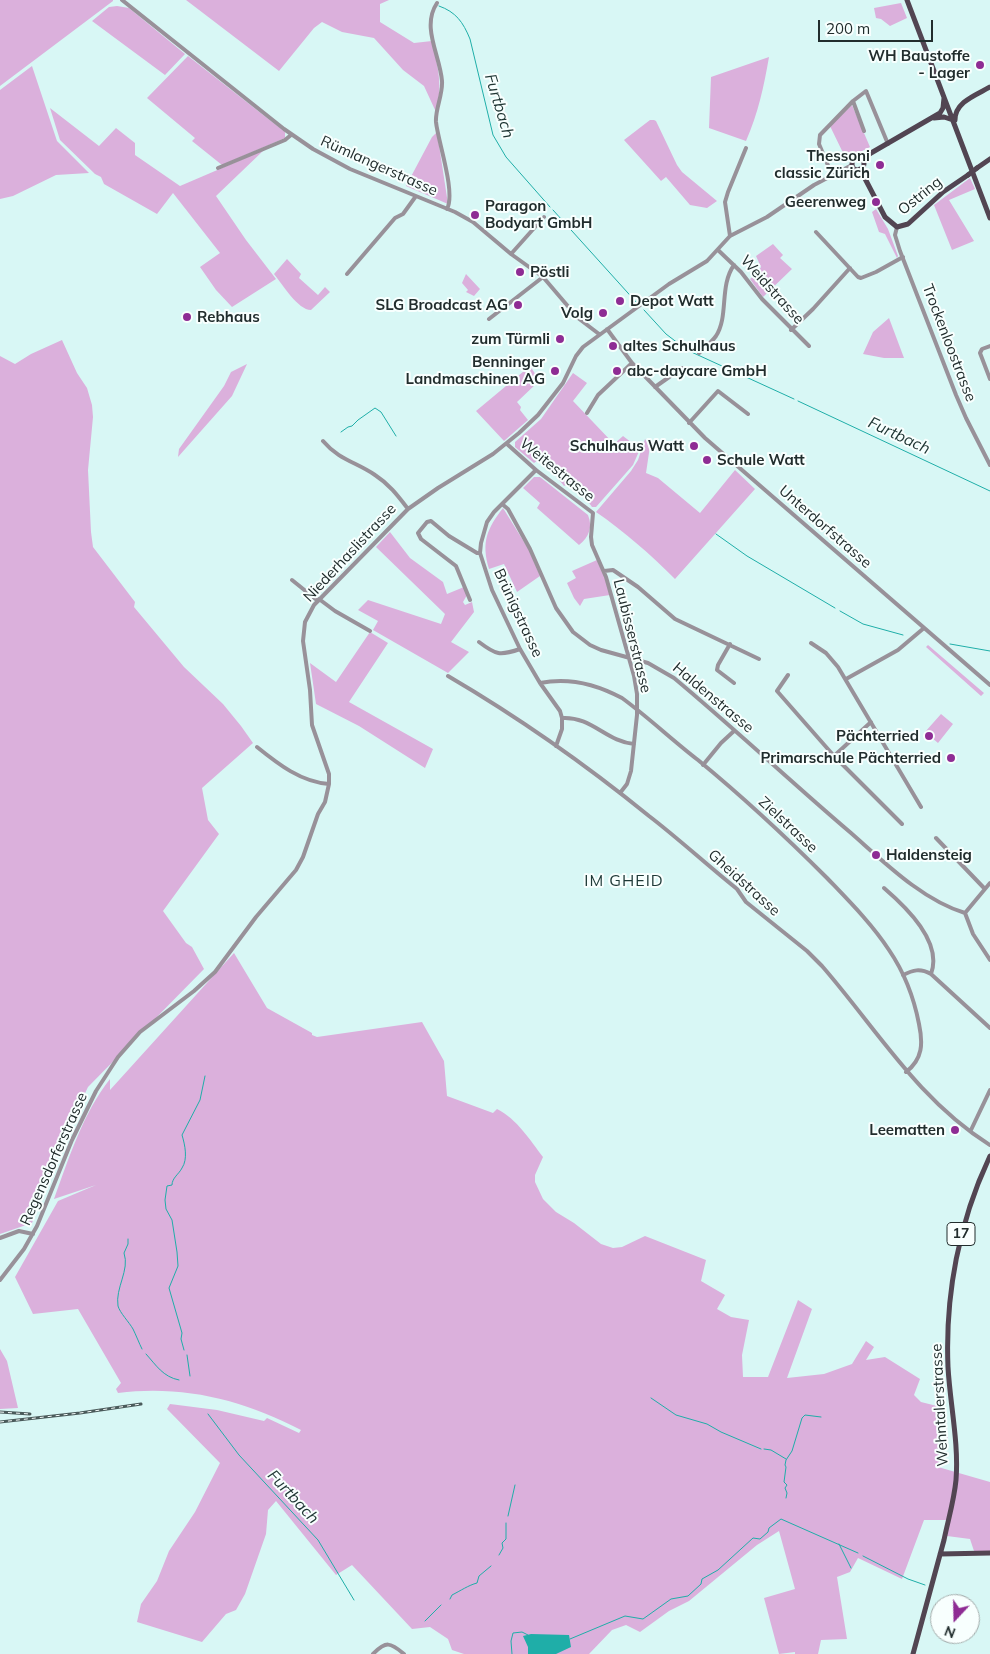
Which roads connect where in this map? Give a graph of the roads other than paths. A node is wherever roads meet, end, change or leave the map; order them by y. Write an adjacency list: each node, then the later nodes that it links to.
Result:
1 (122, 0): 12 (street, Rümlangerstrasse)
2 (907, 0): 5 (main road)
3 (437, 3): 22 (street)
4 (990, 87): 8 (main road)
5 (944, 95): 7 (main road); 9 (main road)
6 (853, 101): 11 (street); 13 (street); 20 (street)
7 (946, 102): 8 (main road); 10 (main road)
8 (962, 103): 10 (main road)
9 (934, 118): 10 (main road); 13 (main road)
10 (954, 123): 24 (main road)
11 (864, 130)
12 (291, 134): 18 (street); 21 (street, Rümlangerstrasse)
13 (888, 144): 16 (main road)
14 (746, 148): 27 (street)
15 (990, 159): 25 (main road, Ostring, bridge)
16 (862, 160): 17 (main road); 19 (main road)
17 (852, 165): 19 (main road); 20 (street)
18 (218, 168)
19 (860, 169): 25 (main road, Ostring)
20 (832, 175): 27 (street)
21 (416, 196): 22 (street, Rümlangerstrasse); 33 (street)
22 (447, 209): 29 (street, Rümlangerstrasse)
23 (544, 216): 29 (street)
24 (990, 218)
25 (896, 227): 30 (street, Trockenloostrasse)
26 (816, 232): 32 (street)
27 (730, 236): 28 (street, Niederhaslistrasse)
28 (718, 250): 31 (street, Weidstrasse); 36 (street, Niederhaslistrasse)
29 (511, 254): 34 (street, Rümlangerstrasse)
30 (903, 258): 32 (street); 51 (street, Trockenloostrasse)
31 (734, 265): 37 (street, Weidstrasse); 41 (street)
32 (850, 268): 37 (street)
33 (347, 274)
34 (543, 278): 35 (street); 38 (street, Rümlangerstrasse)
35 (489, 319)
36 (607, 329): 38 (street, Niederhaslistrasse); 42 (street, Unterdorfstrasse)
37 (791, 330): 39 (street, Weidstrasse)
38 (599, 334): 50 (street, Niederhaslistrasse)
39 (809, 346)
40 (990, 346): 44 (street)
41 (698, 353)
42 (632, 363): 45 (street, Unterdorfstrasse); 46 (street)
43 (682, 368): 45 (street)
44 (990, 379)
45 (655, 387): 48 (street, Unterdorfstrasse)
46 (588, 413)
47 (748, 414): 48 (street)
48 (689, 423): 61 (street, Unterdorfstrasse)
49 (323, 441): 54 (street)
50 (507, 444): 52 (street, Weitestrasse); 54 (street, Niederhaslistrasse)
51 (990, 465)
52 (536, 470): 53 (street, Brünigstrasse); 55 (street, Weitestrasse)
53 (502, 504): 56 (street, Brünigstrasse); 67 (street, Haldenstrasse)
54 (408, 509): 59 (street, Niederhaslistrasse)
55 (593, 513): 57 (street, Laubisserstrasse)
56 (480, 553): 60 (street); 66 (street, Brünigstrasse)
57 (604, 571): 65 (street); 67 (street, Laubisserstrasse)
58 (292, 580): 59 (street)
59 (319, 600): 62 (street); 84 (street, Niederhaslistrasse)
60 (470, 600)
61 (924, 628): 71 (street); 74 (street, Unterdorfstrasse)
62 (370, 630)
63 (479, 642): 66 (street)
64 (812, 643): 71 (street)
65 (730, 644): 68 (street); 73 (street)
66 (520, 649): 72 (street, Brünigstrasse)
67 (628, 658): 75 (street, Laubisserstrasse); 78 (street, Haldenstrasse)
68 (759, 659)
69 (788, 675): 82 (street)
70 (448, 676): 80 (street, Gheidstrasse)
71 (846, 679): 77 (street)
72 (540, 683): 75 (street, Zielstrasse); 76 (street, Brünigstrasse)
73 (734, 683)
74 (990, 685)
75 (637, 709): 79 (street, Laubisserstrasse); 83 (street, Zielstrasse)
76 (562, 718): 79 (street); 80 (street)
77 (871, 722): 82 (street); 86 (street)
78 (734, 731): 83 (street); 92 (street, Haldenstrasse)
79 (634, 744): 85 (street, Laubisserstrasse)
80 (556, 746): 85 (street, Gheidstrasse)
81 (257, 747): 84 (street)
82 (834, 756): 87 (street)
83 (703, 765): 95 (street, Zielstrasse)
84 (329, 784): 96 (street, Niederhaslistrasse)
85 (620, 793): 98 (street, Gheidstrasse)
86 (922, 807)
87 (902, 824)
88 (936, 838): 91 (street)
89 (990, 883): 91 (street)
90 (884, 888): 94 (street)
91 (984, 888): 92 (street)
92 (965, 913): 93 (street)
93 (990, 960)
94 (931, 974): 95 (street); 97 (street)
95 (903, 975): 98 (street, Zielstrasse)
96 (172, 1007): 103 (street, Regensdorferstrasse)
97 (990, 1028)
98 (906, 1072): 100 (street, Gheidstrasse)
99 (990, 1090): 100 (street)
100 (970, 1130): 101 (street, Gheidstrasse)
101 (990, 1145)
102 (990, 1156): 107 (main road, Wehntalerstrasse / 17)
103 (33, 1234): 104 (street); 105 (street, Regensdorferstrasse)
104 (0, 1238)
105 (0, 1280)
106 (990, 1553): 107 (main road)
107 (940, 1554): 110 (main road, Wehntalerstrasse / 17)
108 (373, 1654): 109 (street)
109 (404, 1654)
110 (913, 1654)

